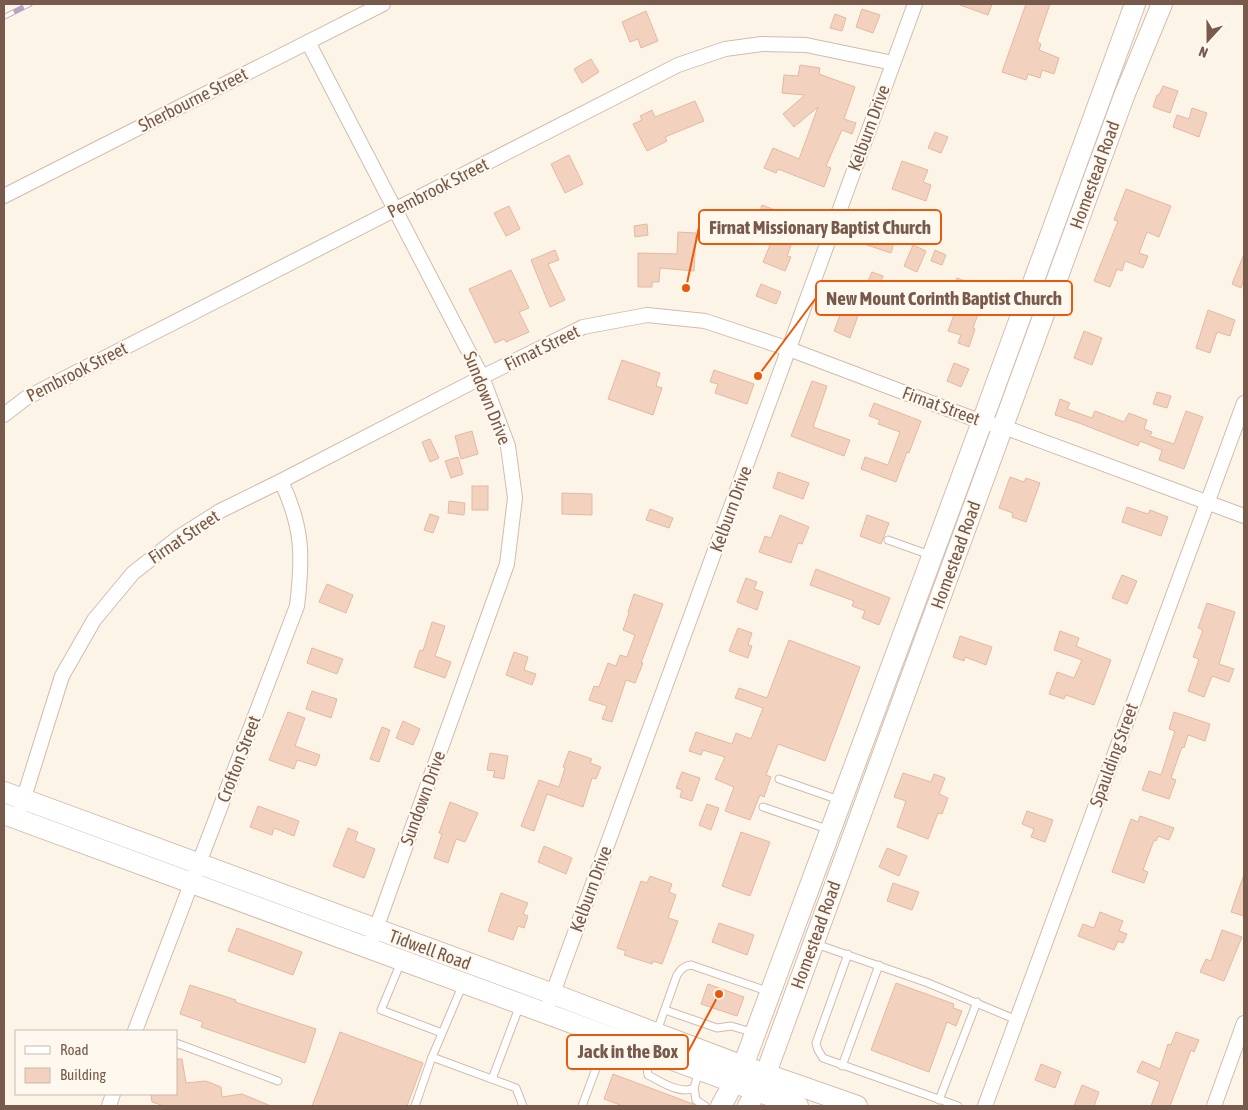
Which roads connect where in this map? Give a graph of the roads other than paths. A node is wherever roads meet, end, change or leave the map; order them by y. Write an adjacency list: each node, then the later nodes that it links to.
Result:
1 (382, 4): 5 (street, Sherbourne Street)
2 (915, 4): 6 (street, Kelburn Drive)
3 (1135, 4): 7 (main road, Homestead Road)
4 (1162, 5): 8 (main road, Homestead Road)
5 (308, 42): 9 (street, Sherbourne Street); 10 (street, Sundown Drive)
6 (893, 63): 10 (street, Pembrook Street); 13 (street, Kelburn Drive)
7 (1104, 87): 8 (main road); 11 (main road, Homestead Road)
8 (1124, 96): 12 (main road, Homestead Road)
9 (4, 196)
10 (396, 210): 14 (street, Sundown Drive); 16 (street, Pembrook Street)
11 (1052, 229): 12 (main road); 17 (main road, Homestead Road)
12 (1073, 236): 18 (main road, Homestead Road)
13 (790, 349): 14 (street, Firnat Street); 17 (street, Firnat Street); 44 (street, Kelburn Drive)
14 (482, 377): 19 (street, Firnat Street); 37 (street, Sundown Drive)
15 (1244, 403): 20 (street, Spaulding Street)
16 (4, 414)
17 (982, 422): 18 (street, Firnat Street); 23 (main road, Homestead Road)
18 (1004, 427): 20 (street, Firnat Street); 25 (main road, Homestead Road)
19 (281, 482): 28 (street, Firnat Street); 33 (street, Crofton Street)
20 (1207, 503): 21 (street, Firnat Street); 49 (street, Spaulding Street)
21 (1244, 516)
22 (888, 540): 23 (lane)
23 (932, 556): 24 (main road, Homestead Road)
24 (868, 730): 25 (main road); 29 (main road, Homestead Road)
25 (890, 734): 36 (main road, Homestead Road)
26 (779, 778): 29 (lane)
27 (4, 792): 28 (main road, Tidwell Road)
28 (23, 800): 31 (street, Firnat Street); 33 (main road, Tidwell Road)
29 (841, 801): 32 (main road, Homestead Road)
30 (763, 807): 32 (lane)
31 (10, 817): 34 (main road, Tidwell Road)
32 (830, 830): 35 (main road, Homestead Road)
33 (200, 864): 34 (street, Crofton Street); 37 (main road, Tidwell Road)
34 (192, 884): 37 (main road, Tidwell Road); 51 (street, Crofton Street)
35 (805, 899): 36 (main road); 43 (main road, Homestead Road)
36 (826, 908): 38 (main road, Homestead Road)
37 (372, 939): 40 (main road, Tidwell Road); 44 (main road, Tidwell Road)
38 (813, 943): 39 (lane); 59 (main road, Homestead Road)
39 (848, 954): 41 (lane); 58 (lane)
40 (401, 960): 42 (main road, Tidwell Road); 52 (lane)
41 (879, 965): 45 (lane); 58 (lane)
42 (463, 983): 46 (main road, Tidwell Road); 52 (lane)
43 (770, 992): 47 (lane); 54 (main road, Homestead Road)
44 (553, 994): 48 (street, Kelburn Drive); 53 (main road, Tidwell Road)
45 (977, 1002): 49 (lane); 65 (lane)
46 (520, 1004): 48 (main road, Tidwell Road); 61 (lane)
47 (665, 1010): 53 (lane); 54 (lane)
48 (546, 1014): 55 (main road, Tidwell Road)
49 (1017, 1020): 75 (street, Spaulding Street)
50 (1244, 1023): 76 (street)
51 (139, 1030)
52 (442, 1033): 57 (lane)
53 (657, 1033): 60 (main road, Tidwell Road)
54 (755, 1033): 60 (main road, Homestead Road)
55 (608, 1037): 62 (main road, Tidwell Road); 69 (lane)
56 (178, 1044): 63 (lane)
57 (432, 1057): 61 (lane); 67 (lane)
58 (842, 1066): 65 (lane)
59 (766, 1073): 60 (main road, Tidwell Road); 64 (main road, Homestead Road); 73 (main road, Tidwell Road)
60 (738, 1074): 62 (main road, Tidwell Road); 64 (main road, Tidwell Road); 71 (main road, Homestead Road)
61 (492, 1079): 68 (lane)
62 (697, 1079): 66 (lane)
63 (278, 1081)
64 (752, 1098): 72 (main road, Tidwell Road)
65 (939, 1100): 74 (lane)
66 (695, 1104): 70 (lane)
67 (415, 1106)
68 (523, 1106)
69 (582, 1106)
70 (705, 1106)
71 (721, 1106)
72 (798, 1106)
73 (857, 1106)
74 (958, 1106)
75 (985, 1106)
76 (1214, 1106)

